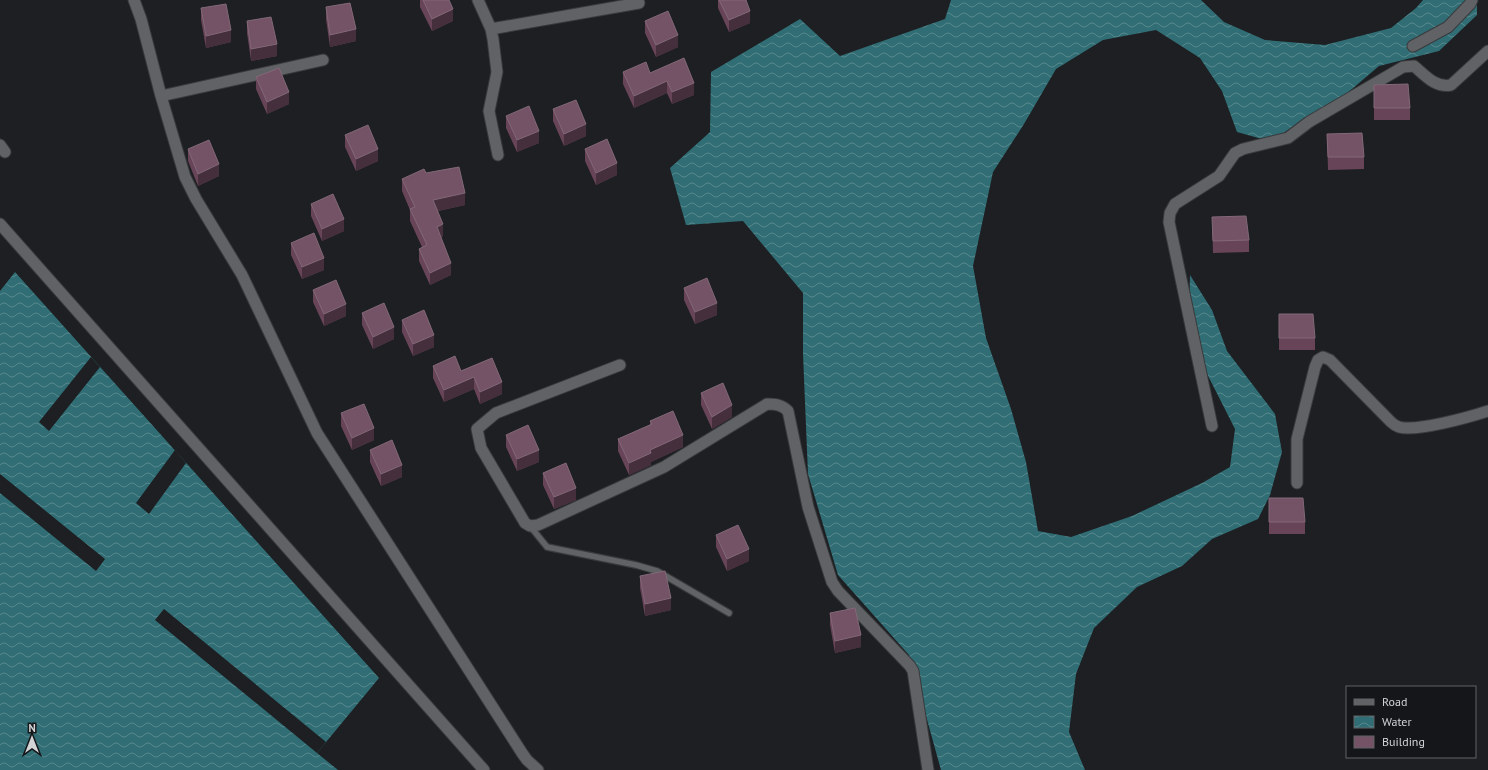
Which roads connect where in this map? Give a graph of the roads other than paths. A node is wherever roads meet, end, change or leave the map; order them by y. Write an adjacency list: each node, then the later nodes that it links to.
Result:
1 (134, 0): 9 (street)
2 (478, 0): 5 (street)
3 (1472, 0): 6 (street)
4 (639, 3): 5 (street)
5 (491, 29): 10 (street)
6 (1413, 46)
7 (1488, 51): 14 (street)
8 (323, 60): 9 (street)
9 (160, 96): 19 (street)
10 (498, 155)
11 (0, 224): 18 (street)
12 (620, 365): 16 (street)
13 (1488, 412): 15 (street)
14 (1212, 426)
15 (1297, 483)
16 (530, 526): 17 (lane); 20 (street)
17 (729, 613)
18 (484, 770)
19 (538, 770)
20 (928, 770)

